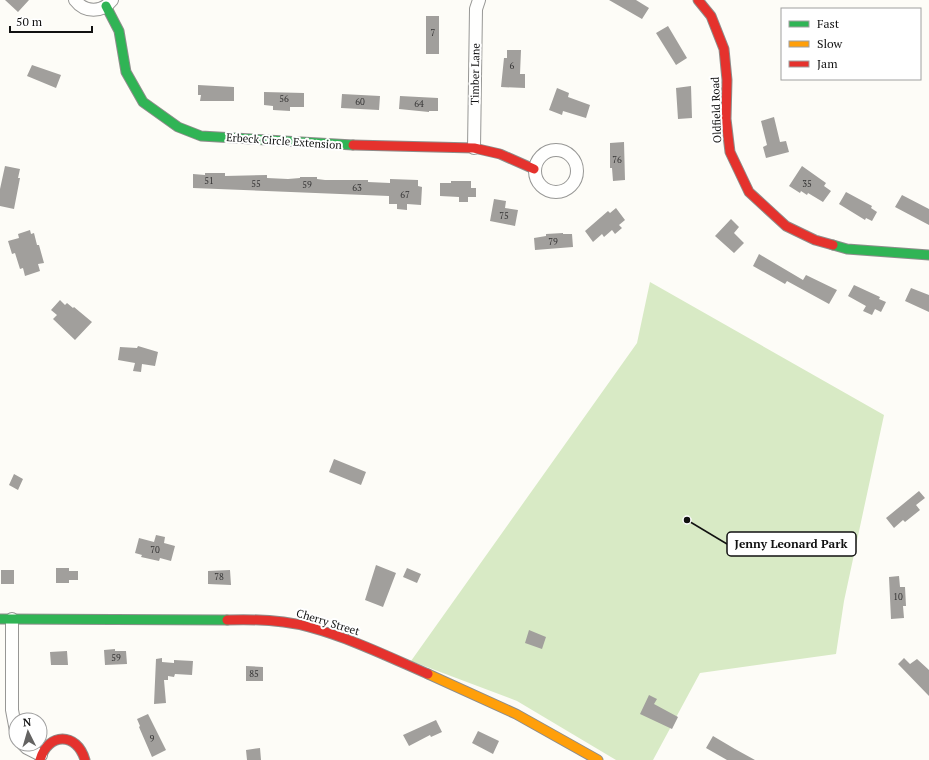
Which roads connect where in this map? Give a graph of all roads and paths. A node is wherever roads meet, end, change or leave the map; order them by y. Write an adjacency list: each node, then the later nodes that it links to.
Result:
1 (75, 0): 4 (street)
2 (479, 0): 5 (street, Timber Lane)
3 (698, 0): 7 (street, Oldfield Road)
4 (109, 3): 5 (street, Erbeck Circle Extension)
5 (474, 148): 6 (street, Erbeck Circle Extension)
6 (534, 168)
7 (929, 255)
8 (6, 619): 9 (street); 12 (street, Cherry Street)
9 (12, 712)
10 (41, 757): 11 (street)
11 (85, 760)
12 (598, 760)

